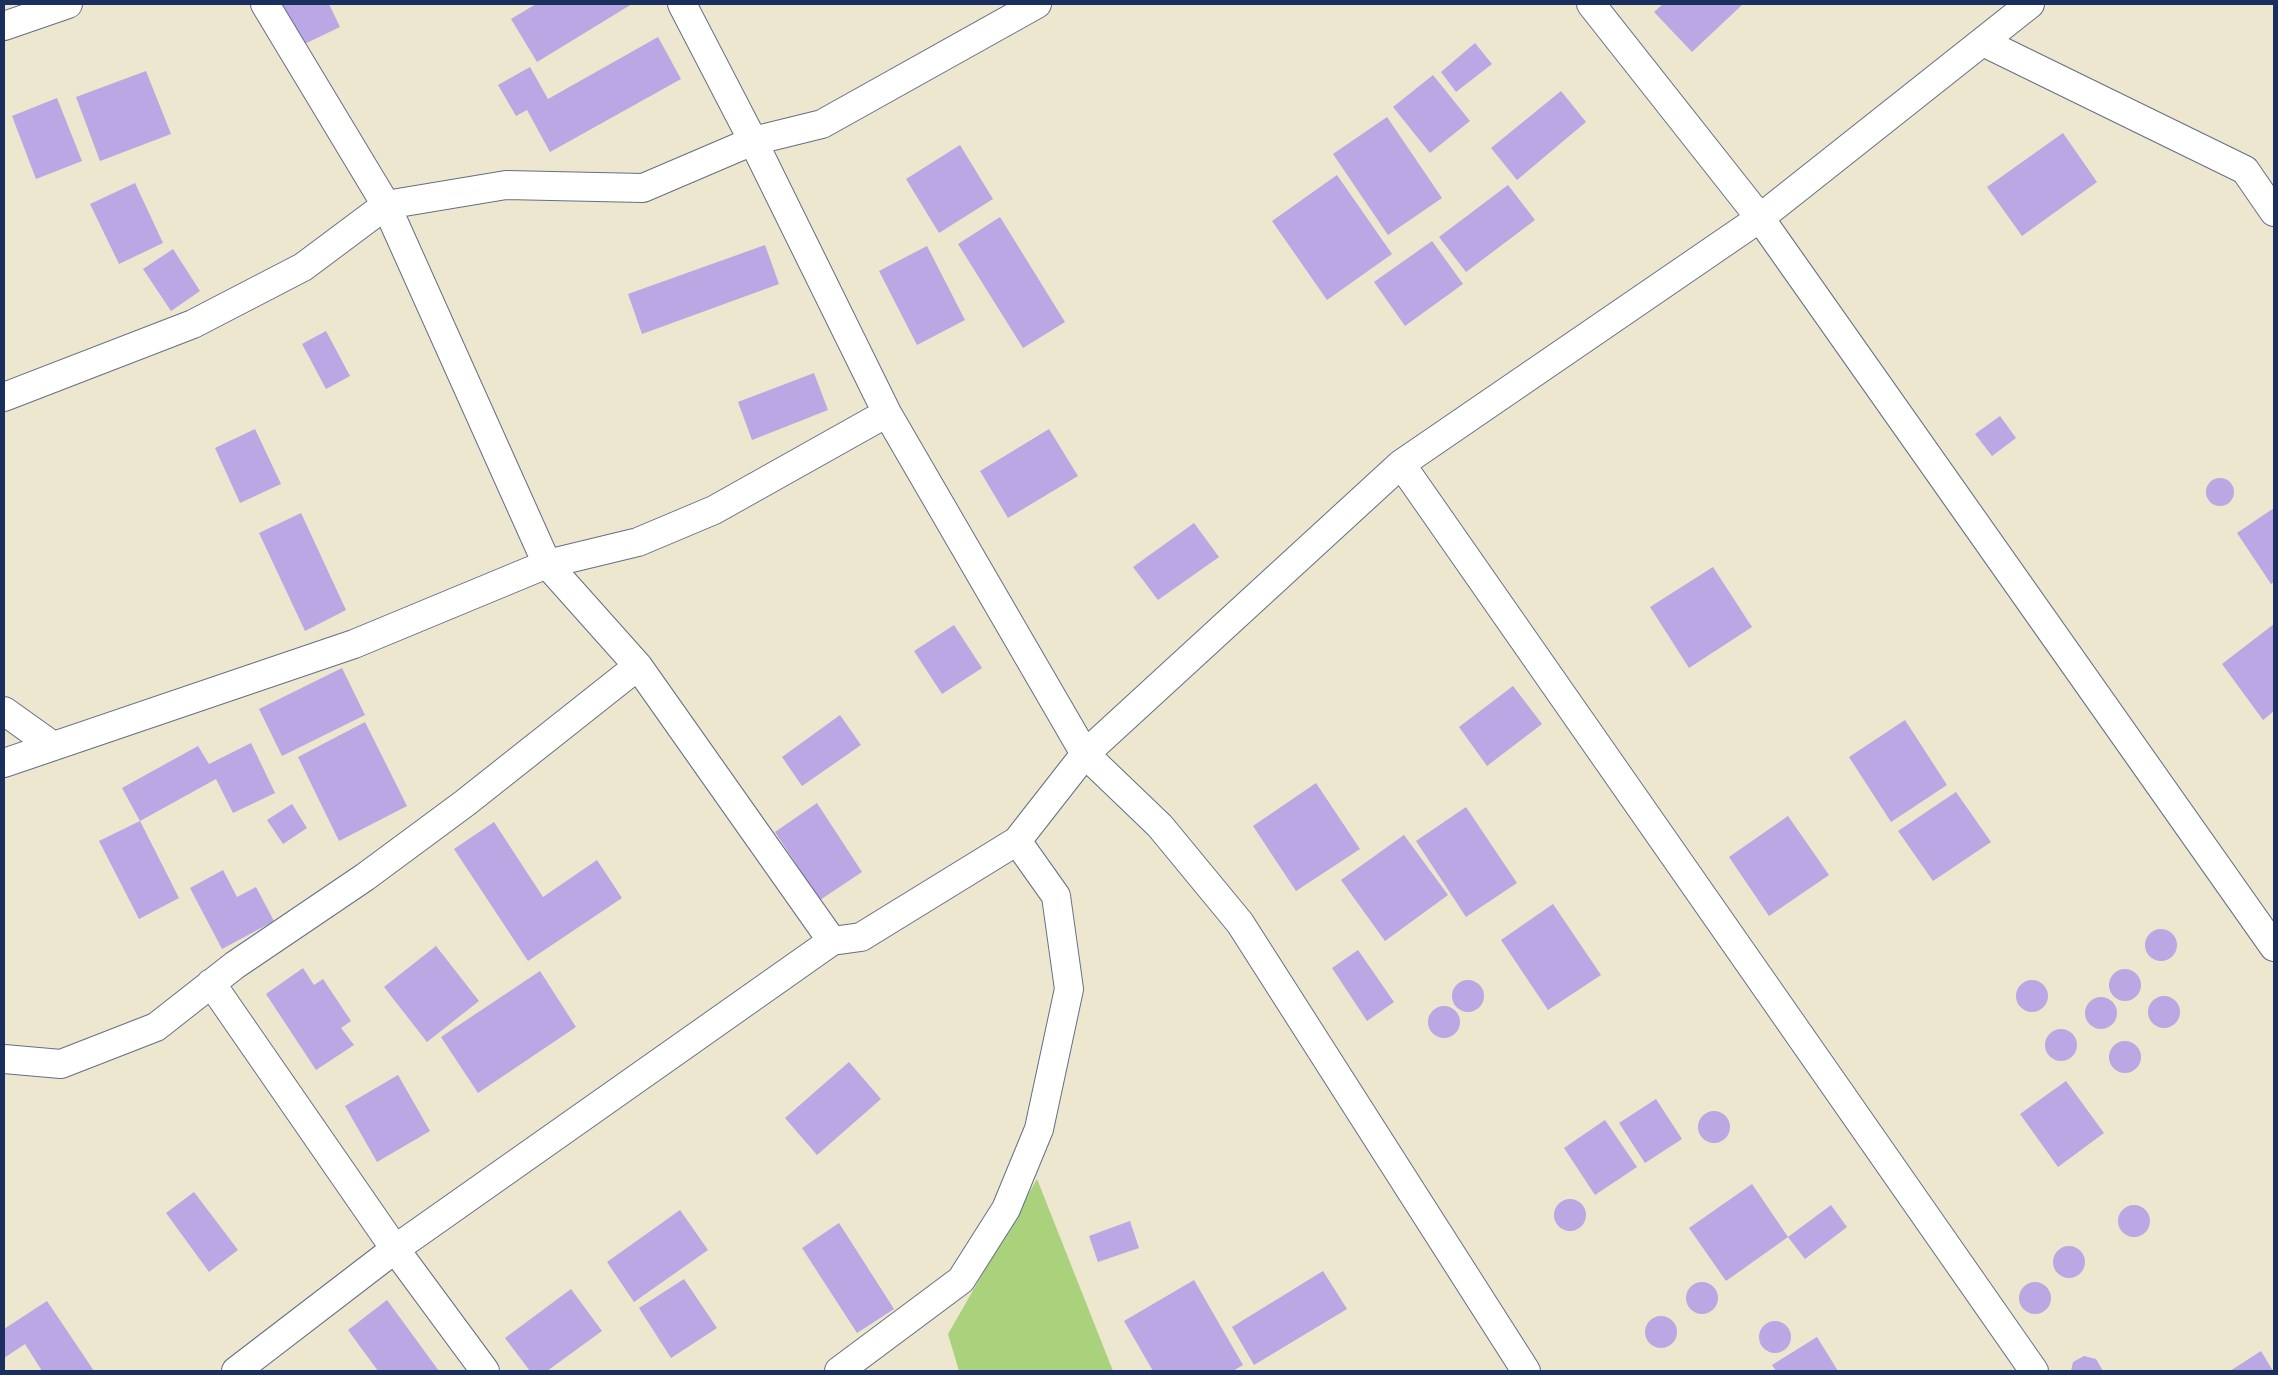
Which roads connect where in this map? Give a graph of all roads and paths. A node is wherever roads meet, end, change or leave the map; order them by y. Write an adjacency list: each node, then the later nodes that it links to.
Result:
1 (68, 4): 7 (street)
2 (266, 4): 10 (street)
3 (682, 4): 9 (street)
4 (1037, 4): 9 (street)
5 (1590, 4): 12 (street)
6 (2030, 4): 8 (street)
7 (4, 26)
8 (1983, 42): 11 (street); 12 (street)
9 (753, 142): 10 (street); 14 (street)
10 (386, 205): 13 (street); 16 (street)
11 (2274, 212)
12 (1760, 218): 15 (street); 24 (street)
13 (4, 397)
14 (888, 413): 16 (street); 20 (street)
15 (1401, 464): 20 (street); 32 (street)
16 (547, 564): 17 (street); 19 (street)
17 (638, 666): 23 (street); 25 (street)
18 (4, 710): 19 (street)
19 (53, 746): 21 (street)
20 (1085, 754): 22 (street); 31 (street)
21 (4, 763)
22 (1017, 841): 23 (street); 30 (street)
23 (832, 941): 27 (street)
24 (2274, 947)
25 (211, 983): 26 (street); 27 (street)
26 (4, 1059)
27 (395, 1249): 28 (street); 29 (street)
28 (236, 1371)
29 (485, 1371)
30 (839, 1371)
31 (1526, 1371)
32 (2034, 1371)

